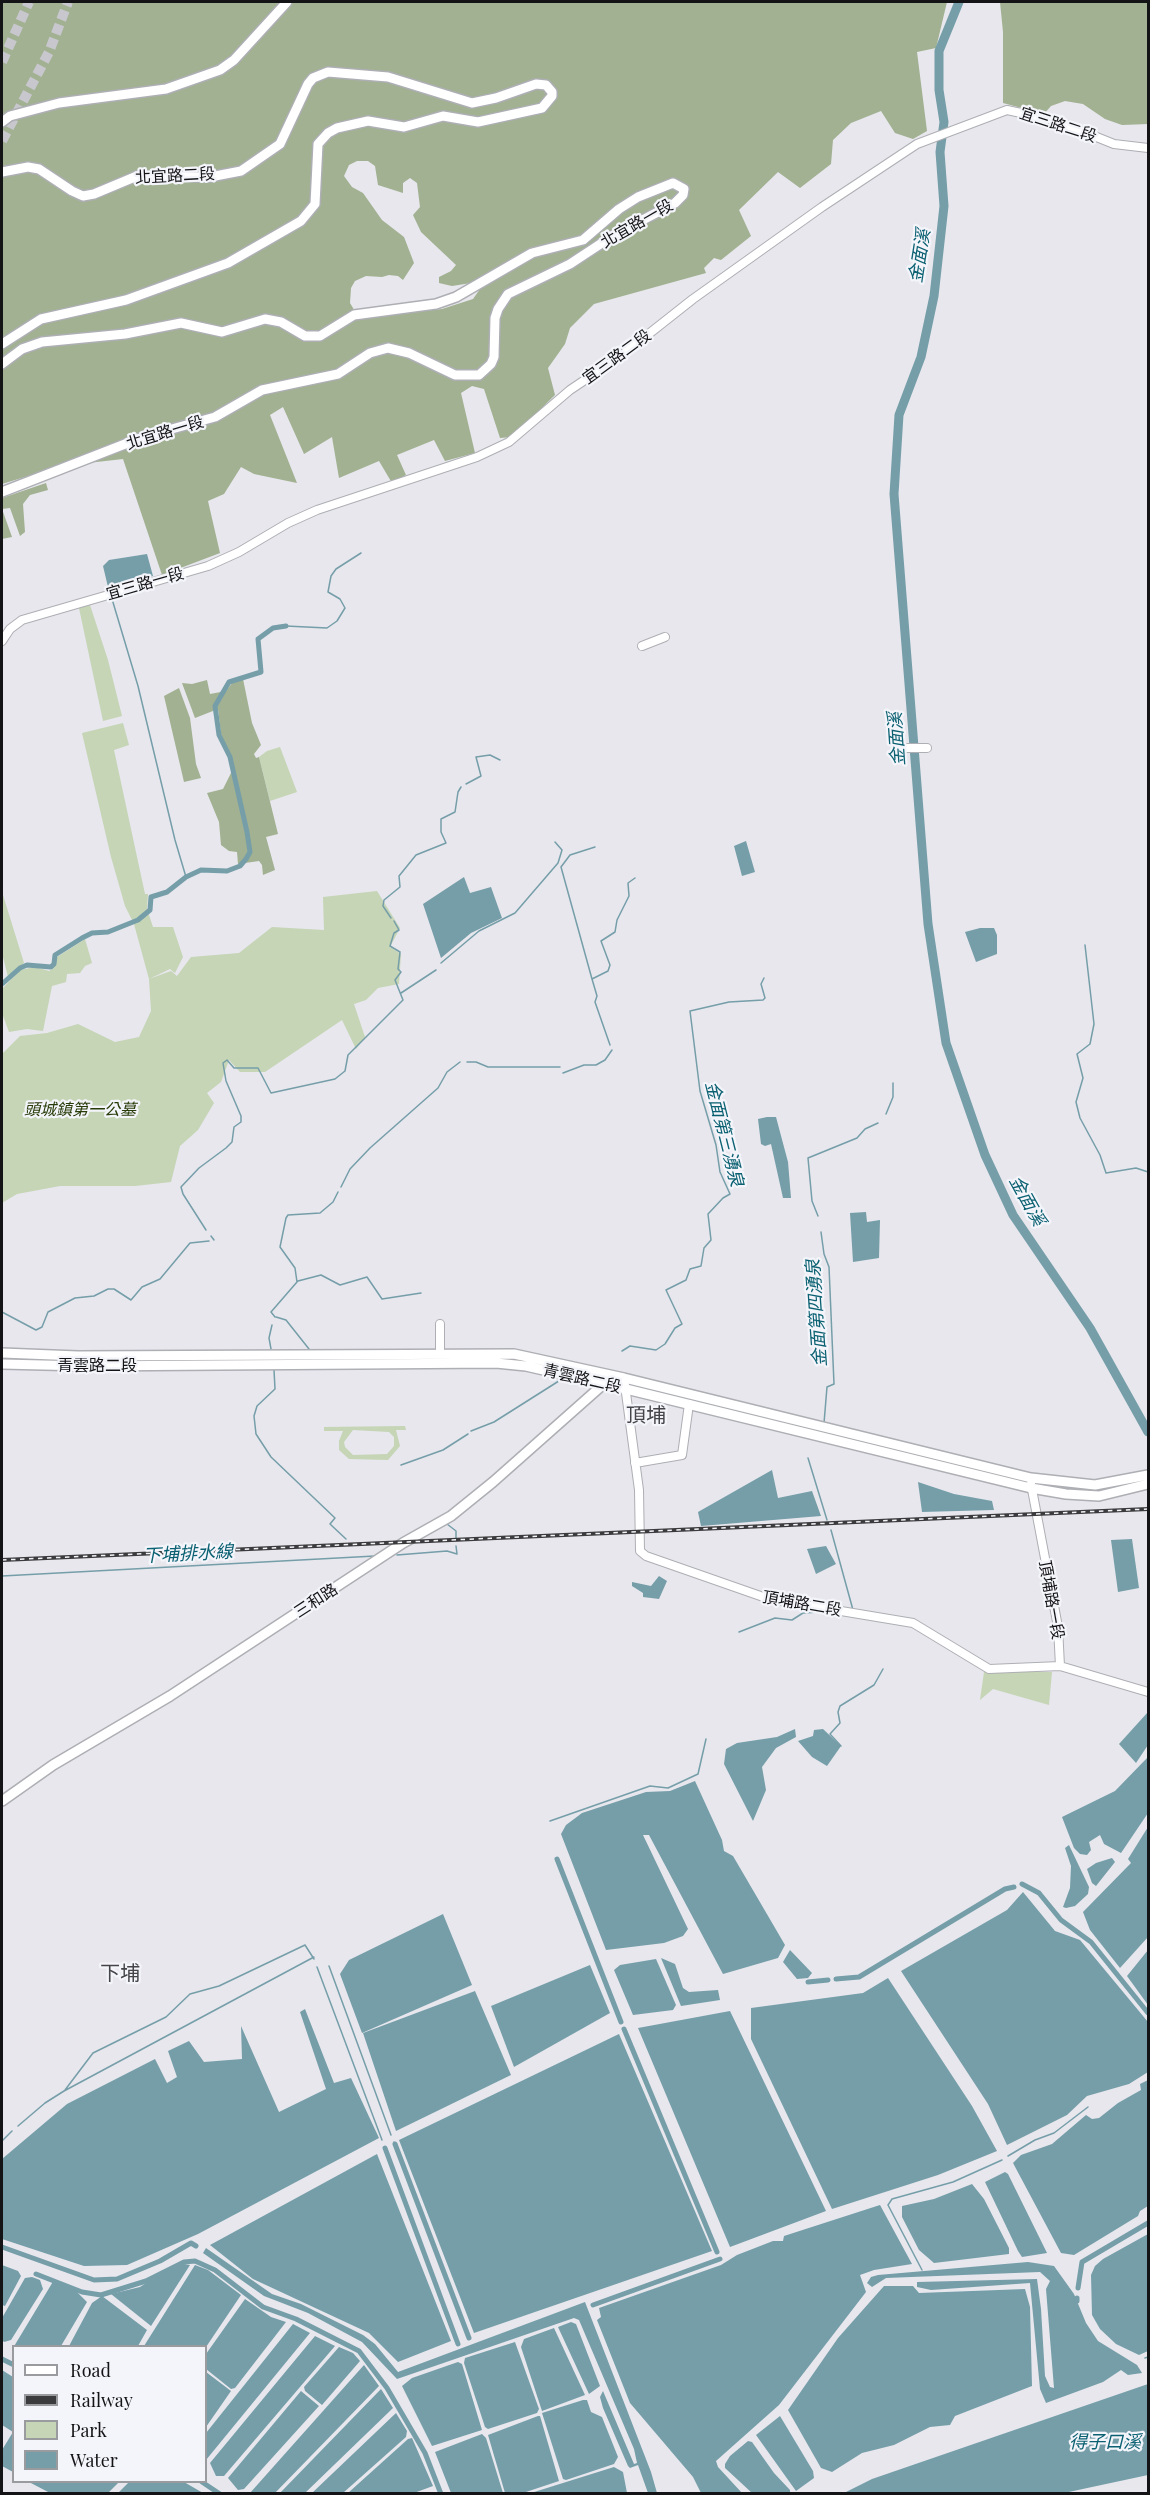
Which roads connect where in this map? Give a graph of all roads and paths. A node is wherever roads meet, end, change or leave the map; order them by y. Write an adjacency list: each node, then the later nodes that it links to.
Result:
1 (287, 2): 2 (main road)
2 (2, 122)
3 (1149, 148): 8 (street, 宜三路二段)
4 (2, 172): 5 (main road, 北宜路二段)
5 (2, 344)
6 (2, 364): 7 (main road, 北宜路一段)
7 (2, 490)
8 (288, 523): 10 (street, 宜三路一段)
9 (665, 636): 11 (street)
10 (2, 640)
11 (642, 646)
12 (903, 748): 13 (street)
13 (927, 748)
14 (440, 1324): 16 (street)
15 (2, 1353): 17 (main road, 青雲路二段)
16 (440, 1353): 17 (main road, 青雲路二段); 19 (main road, 青雲路二段)
17 (379, 1361): 18 (main road, 青雲路二段); 21 (main road, 青雲路二段)
18 (2, 1364)
19 (613, 1376): 20 (main road, 青雲路二段); 21 (main road, 三和路)
20 (624, 1378): 22 (street, 頂埔路二段); 26 (main road, 青雲路二段)
21 (603, 1384): 22 (main road, 青雲路二段); 30 (main road, 三和路)
22 (626, 1389): 23 (main road, 青雲路二段); 24 (street, 頂埔路二段)
23 (689, 1404): 24 (street); 26 (main road, 青雲路二段)
24 (635, 1463): 28 (street, 頂埔路二段)
25 (1149, 1475): 26 (main road, 青雲路二段)
26 (1031, 1483): 27 (main road, 青雲路二段); 28 (street, 頂埔路一段)
27 (1149, 1484)
28 (1060, 1666): 29 (street)
29 (1149, 1692)
30 (2, 1802)

